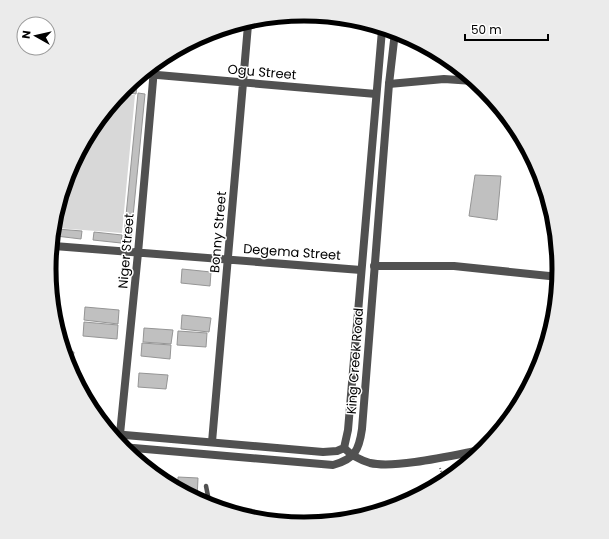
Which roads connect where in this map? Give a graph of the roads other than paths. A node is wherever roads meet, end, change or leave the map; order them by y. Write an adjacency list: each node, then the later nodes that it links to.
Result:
1 (248, 28): 7 (street, Bonny Street)
2 (382, 33): 9 (street, King Creek Road)
3 (394, 38): 8 (street, King Creek Road)
4 (153, 72): 7 (street, Ogu Street)
5 (151, 74): 11 (street, Niger Street)
6 (465, 80): 8 (street)
7 (243, 83): 9 (street, Ogu Street); 12 (street, Bonny Street)
8 (389, 84): 13 (street, King Creek Road)
9 (376, 94): 14 (street, King Creek Road)
10 (57, 246): 11 (street, Degema Street)
11 (138, 253): 12 (street, Degema Street); 16 (street, Niger Street)
12 (228, 260): 14 (street, Degema Street); 18 (street, Bonny Street)
13 (374, 266): 15 (street); 22 (street, King Creek Road)
14 (360, 270): 20 (street, King Creek Road)
15 (553, 276)
16 (116, 431)
17 (119, 434): 18 (street)
18 (212, 442): 20 (street)
19 (132, 448): 22 (street)
20 (344, 448): 22 (street)
21 (475, 450): 22 (street)
22 (353, 456)
23 (206, 486): 24 (lane)
24 (209, 499)

